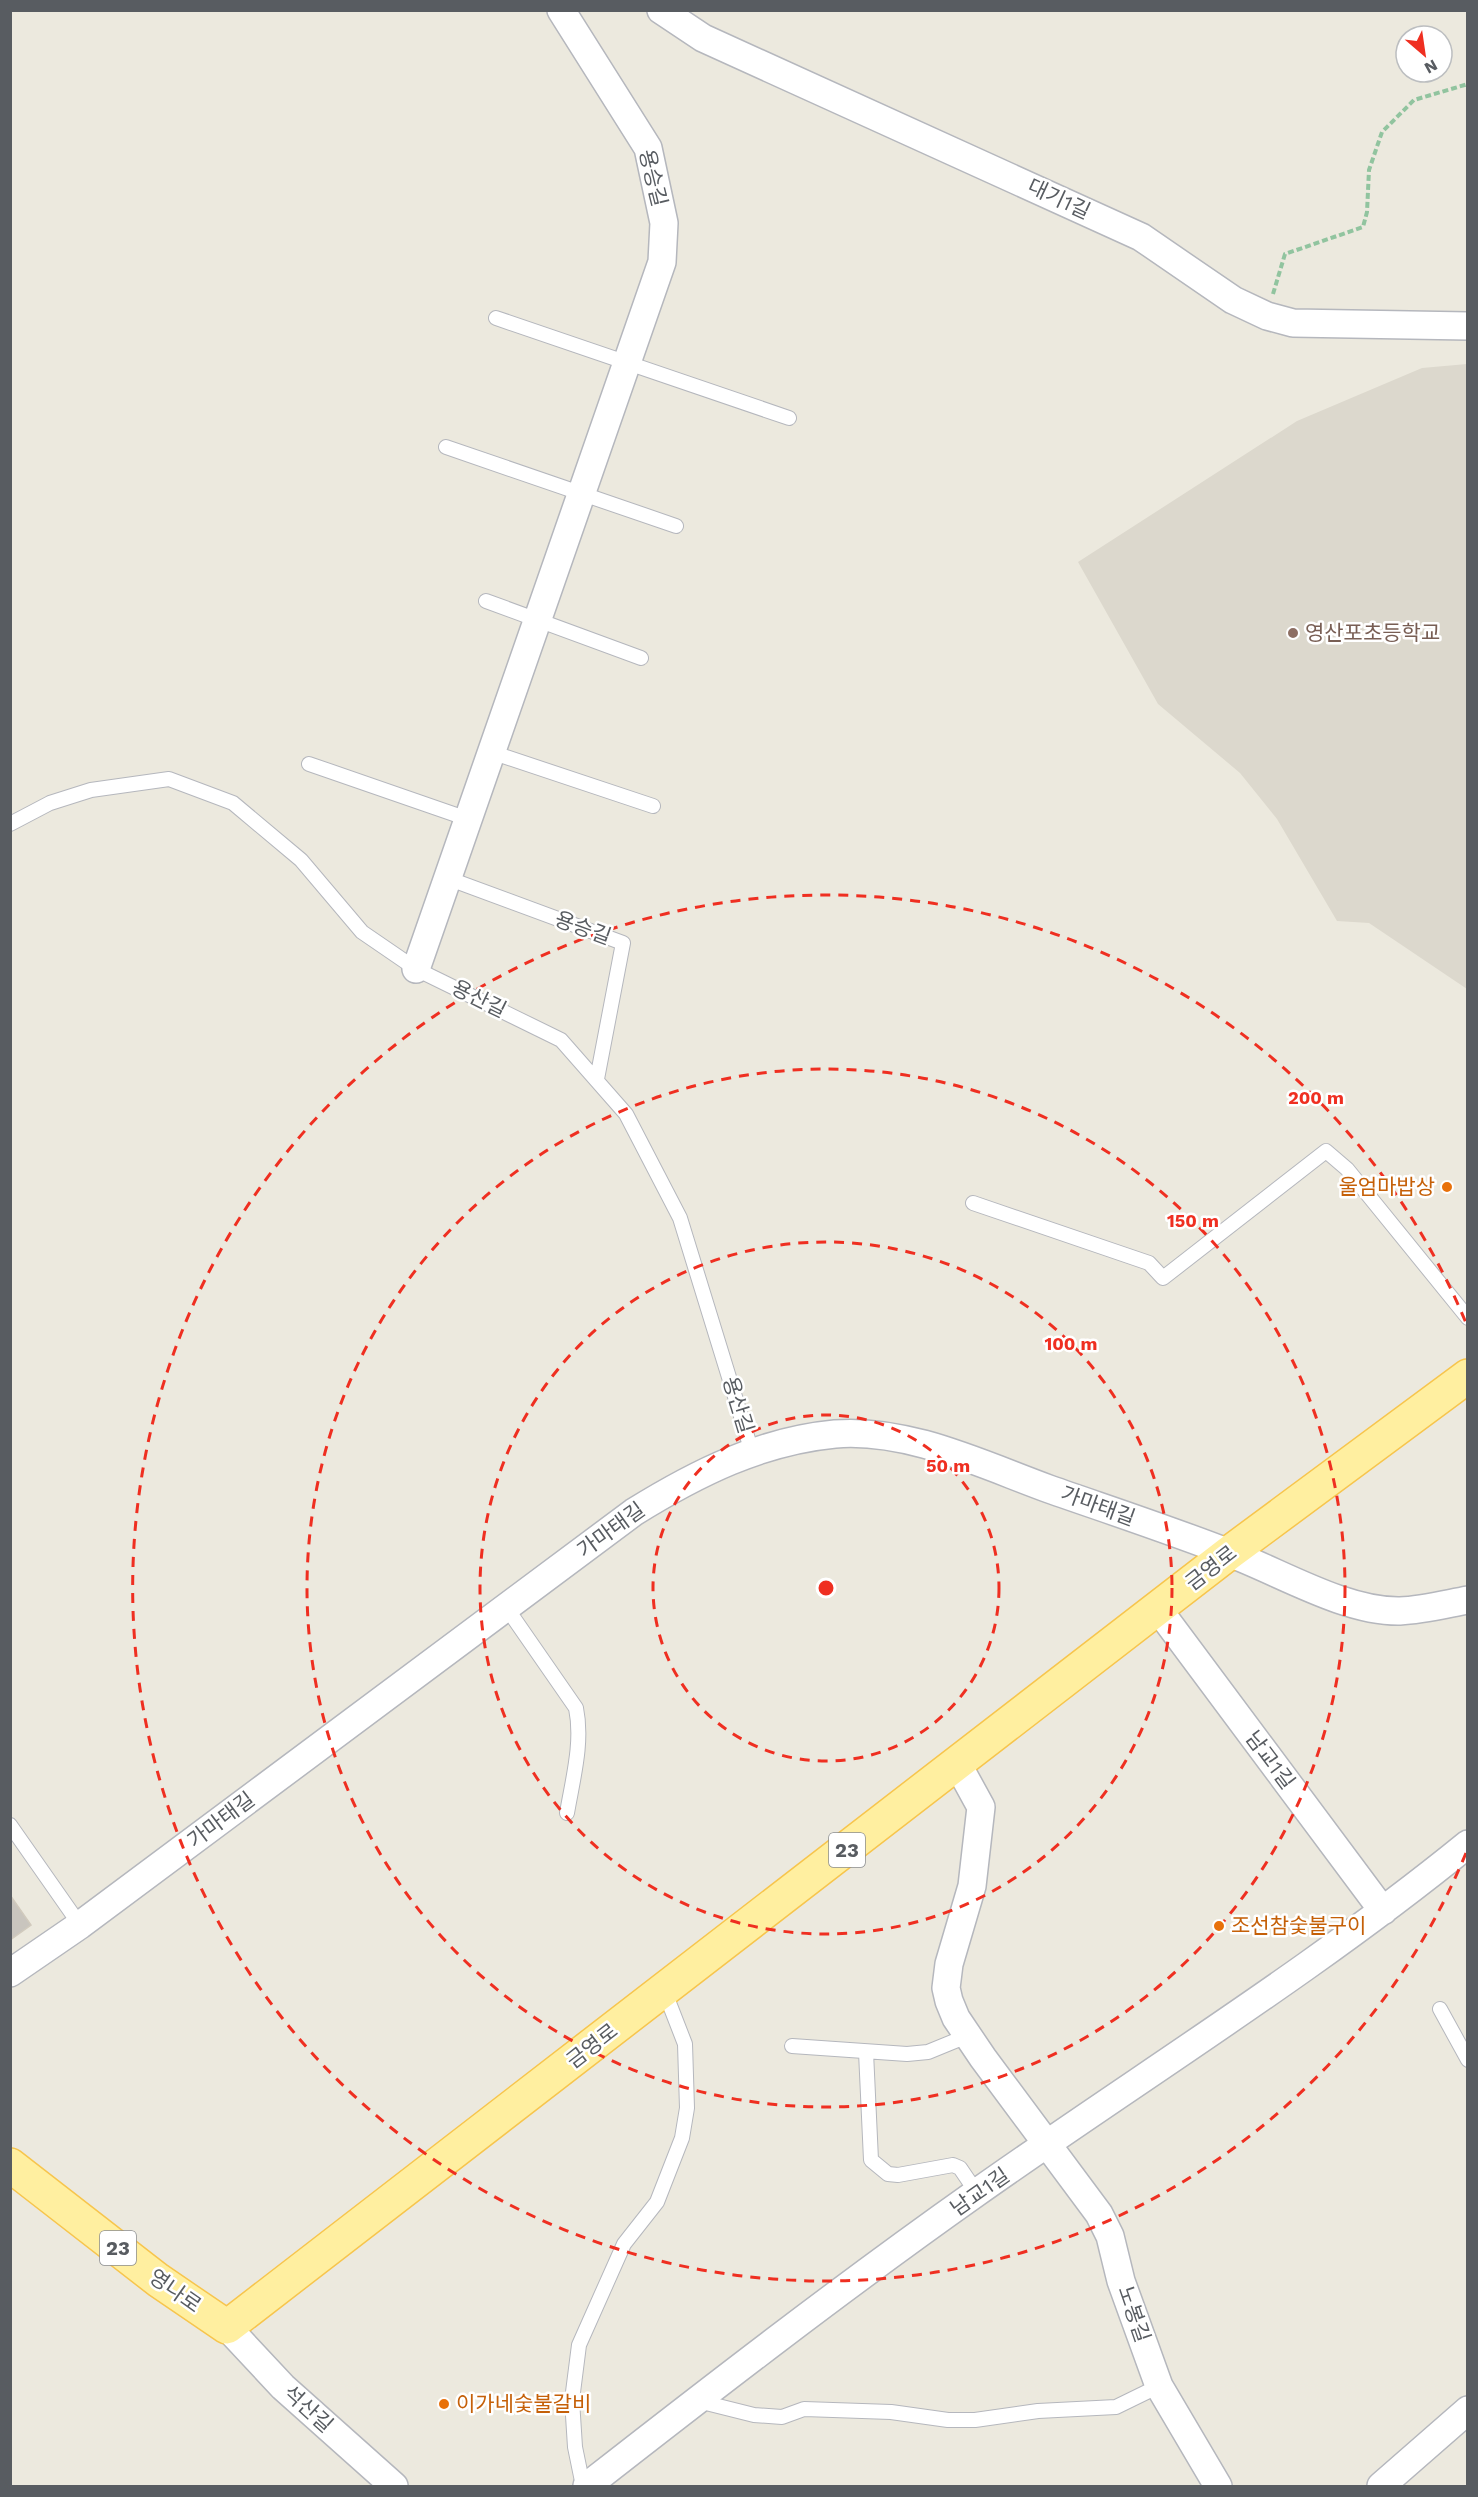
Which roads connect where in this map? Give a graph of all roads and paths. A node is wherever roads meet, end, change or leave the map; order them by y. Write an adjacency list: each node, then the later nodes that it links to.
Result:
1 (561, 10): 7 (street, 용승길)
2 (661, 10): 4 (street, 대기1길)
3 (1467, 84): 4 (path)
4 (1267, 316): 6 (street, 대기1길)
5 (496, 318): 7 (lane)
6 (1467, 326)
7 (627, 363): 8 (lane); 10 (street, 용승길)
8 (789, 418)
9 (446, 447): 10 (lane)
10 (582, 493): 11 (lane); 13 (street, 용승길)
11 (676, 526)
12 (486, 602): 13 (lane)
13 (537, 620): 14 (lane); 15 (street, 용승길)
14 (641, 658)
15 (491, 752): 17 (lane); 18 (street, 용승길)
16 (309, 764): 18 (lane)
17 (653, 806)
18 (468, 819): 20 (street, 용승길)
19 (10, 824): 21 (lane, 용산길)
20 (447, 878): 21 (street, 용승길); 22 (lane, 용승길)
21 (416, 969): 22 (lane, 용산길)
22 (597, 1079): 26 (lane, 용산길)
23 (973, 1203): 24 (lane)
24 (1467, 1318)
25 (1467, 1376): 27 (main road, 금영로 / 23)
26 (752, 1452): 27 (street, 가마태길); 29 (street, 가마태길)
27 (1229, 1553): 28 (street); 30 (main road, 금영로 / 23)
28 (1467, 1600)
29 (506, 1608): 32 (lane); 36 (street, 가마태길)
30 (1158, 1609): 31 (main road, 금영로 / 23); 35 (street, 남교1길)
31 (958, 1765): 38 (main road, 금영로 / 23); 40 (street)
32 (567, 1813)
33 (10, 1825): 36 (lane)
34 (1467, 1844): 35 (street, 남교1길)
35 (1383, 1911): 44 (street, 남교1길)
36 (80, 1925): 37 (street, 가마태길)
37 (10, 1973)
38 (664, 1990): 47 (main road, 금영로 / 23); 52 (lane, 남교1길)
39 (1440, 2009): 43 (lane)
40 (967, 2036): 42 (lane); 44 (street)
41 (792, 2046): 42 (lane)
42 (866, 2052): 46 (lane)
43 (1467, 2060)
44 (1049, 2144): 46 (street, 남교1길); 48 (street, 노봉길)
45 (10, 2165): 47 (main road, 영나로 / 23)
46 (977, 2193): 49 (street, 남교1길)
47 (227, 2327): 51 (street, 석산길)
48 (1159, 2386): 49 (lane); 53 (street, 노봉길)
49 (696, 2400): 52 (street, 남교1길)
50 (1467, 2410): 54 (street)
51 (394, 2487)
52 (585, 2487)
53 (1218, 2487)
54 (1381, 2487)

